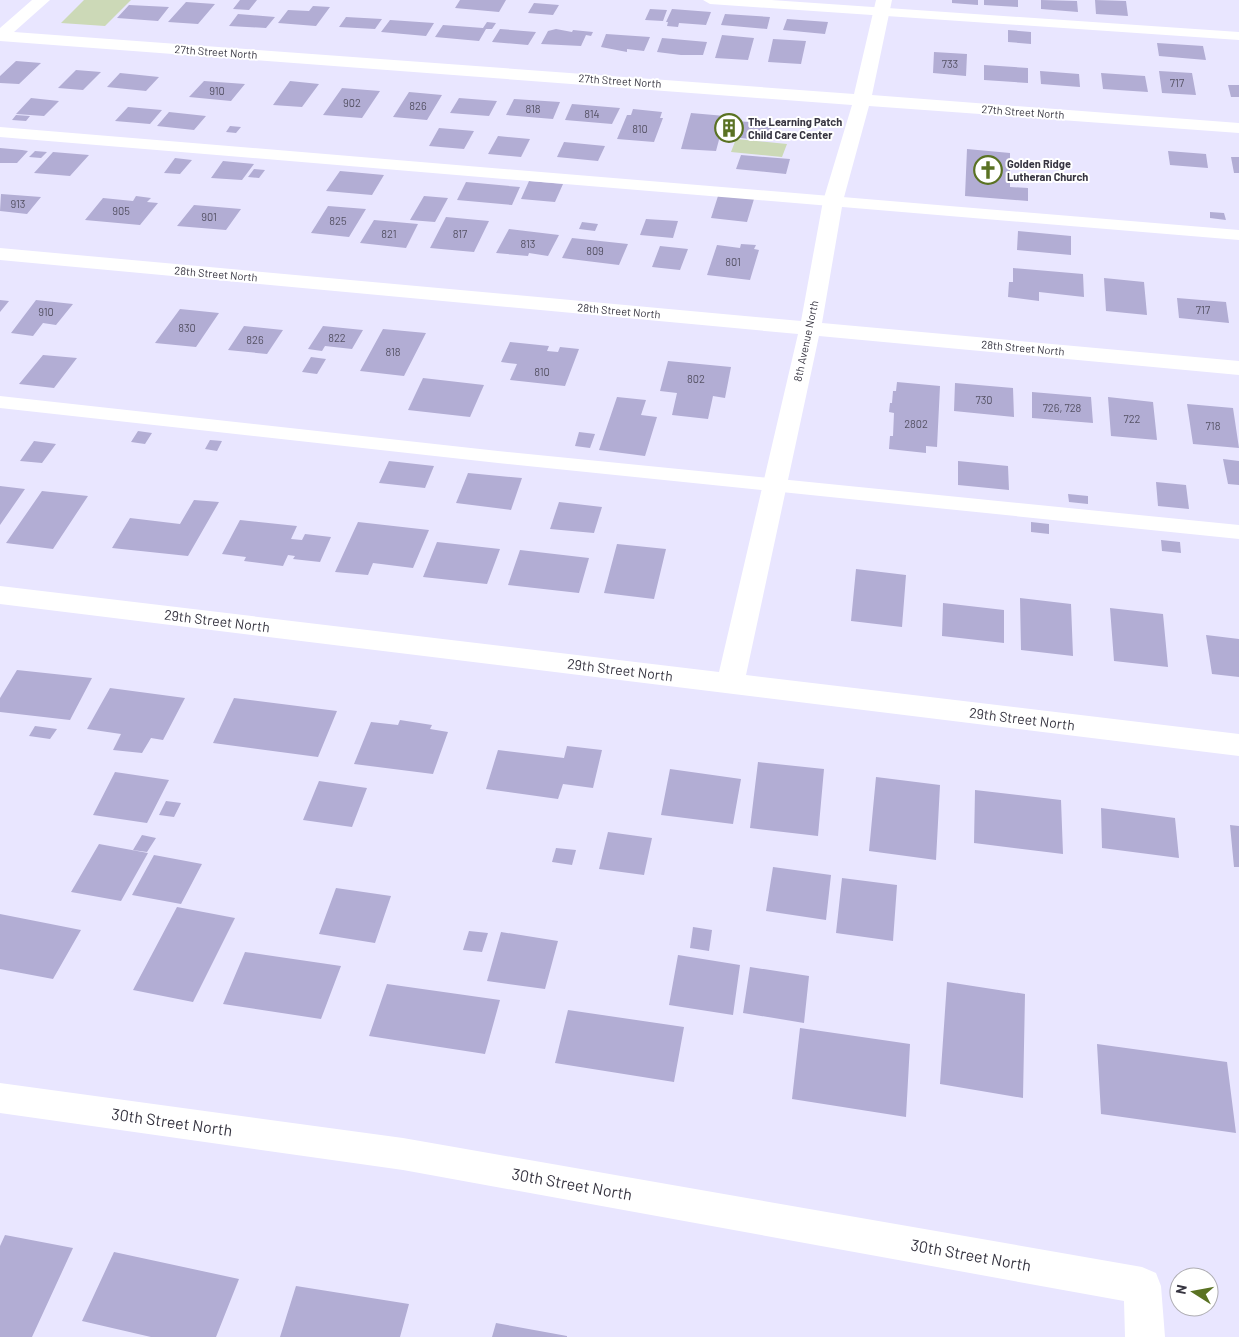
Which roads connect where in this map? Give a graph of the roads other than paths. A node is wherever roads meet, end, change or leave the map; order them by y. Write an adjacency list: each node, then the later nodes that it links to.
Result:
1 (42, 0): 4 (street)
2 (710, 0): 3 (lane)
3 (882, 6): 5 (lane); 6 (street, 8th Avenue North)
4 (0, 36): 6 (street, 27th Street North)
5 (1239, 36)
6 (862, 99): 7 (street, 27th Street North); 9 (street, 8th Avenue North)
7 (1239, 128)
8 (0, 132): 9 (lane)
9 (833, 201): 10 (lane); 12 (street, 8th Avenue North)
10 (1239, 235)
11 (0, 254): 12 (street, 28th Street North)
12 (810, 328): 13 (street, 28th Street North); 15 (street, 8th Avenue North)
13 (1239, 368)
14 (0, 402): 15 (lane)
15 (774, 485): 16 (lane); 18 (street, 8th Avenue North)
16 (1239, 532)
17 (0, 594): 18 (street, 29th Street North)
18 (730, 683): 19 (street, 29th Street North)
19 (1239, 746)
20 (0, 1098): 21 (street, 30th Street North)
21 (1145, 1337)

